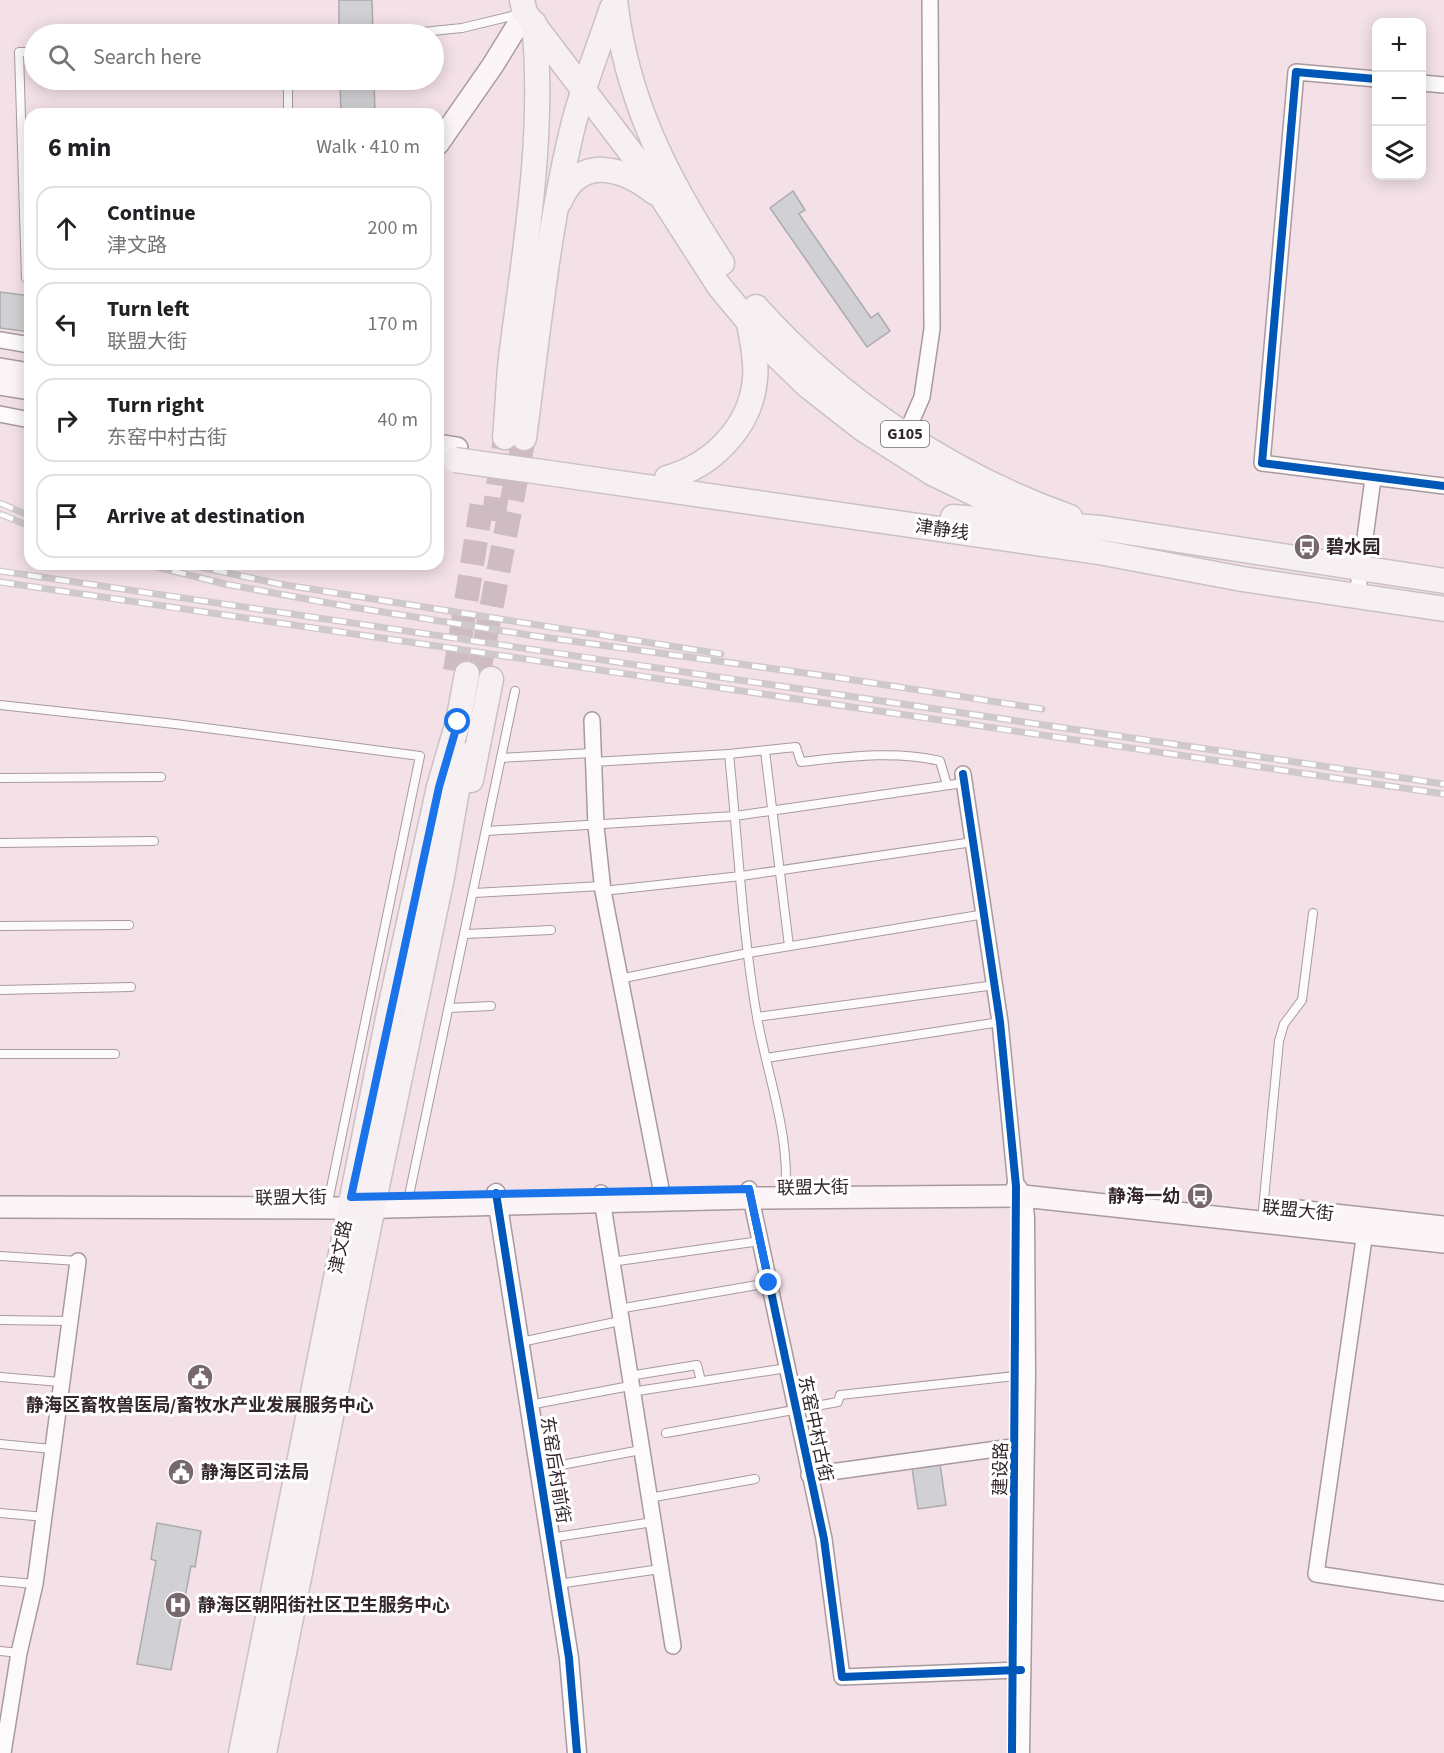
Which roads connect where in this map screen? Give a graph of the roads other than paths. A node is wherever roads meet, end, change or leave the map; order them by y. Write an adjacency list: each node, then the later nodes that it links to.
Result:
1 (614, 0): 10 (main road); 16 (main road, G105)
2 (930, 0): 26 (street)
3 (527, 12): 4 (lane); 10 (main road); 12 (main road); 15 (main road)
4 (444, 30)
5 (24, 52): 14 (lane)
6 (1372, 79): 30 (street)
7 (1426, 83): 8 (street)
8 (1444, 85)
9 (288, 90): 11 (lane)
10 (584, 92): 13 (main road); 15 (main road)
11 (288, 108)
12 (444, 135)
13 (666, 201): 15 (main road); 17 (main road)
14 (24, 213)
15 (553, 217)
16 (741, 292): 17 (main road); 26 (main road, G105)
17 (749, 324): 26 (main road); 29 (main road)
18 (0, 340): 19 (street)
19 (24, 344)
20 (0, 369): 21 (main road)
21 (24, 373)
22 (0, 384): 23 (main road)
23 (24, 388)
24 (0, 414): 25 (street)
25 (24, 419)
26 (902, 443): 32 (main road); 33 (main road, G105)
27 (447, 452): 28 (main road, 津静线)
28 (549, 467): 29 (main road, 津静线); 34 (main road, 津静线)
29 (667, 478): 32 (main road, 津静线)
30 (1374, 479): 31 (street); 35 (street)
31 (1444, 486)
32 (1035, 522): 33 (main road, 津静线); 34 (main road)
33 (1101, 528): 35 (main road, 津静线 / G105)
34 (1099, 552): 37 (main road, 津静线)
35 (1361, 569): 36 (main road, 津静线 / G105); 37 (street)
36 (1444, 581)
37 (1357, 597): 38 (main road, 津静线)
38 (1444, 609)
39 (515, 691): 44 (lane)
40 (0, 705): 89 (lane)
41 (592, 720): 45 (street)
42 (765, 751): 43 (lane); 49 (lane); 50 (lane)
43 (729, 754): 45 (lane); 51 (lane)
44 (501, 758): 45 (lane); 53 (lane)
45 (592, 758): 52 (street)
46 (160, 777): 47 (lane)
47 (0, 778)
48 (963, 778): 49 (lane); 55 (street)
49 (947, 785): 50 (lane)
50 (772, 812): 51 (lane); 57 (lane)
51 (735, 816): 52 (lane); 58 (lane)
52 (596, 826): 53 (lane); 59 (street)
53 (487, 831): 60 (lane)
54 (154, 841): 56 (lane)
55 (973, 842): 57 (lane); 62 (street)
56 (0, 843)
57 (780, 870): 58 (lane); 67 (lane)
58 (741, 876): 59 (lane); 68 (lane)
59 (603, 888): 60 (lane); 69 (street)
60 (474, 893): 66 (lane)
61 (1313, 913): 91 (lane)
62 (985, 914): 67 (lane); 70 (street)
63 (129, 925): 64 (lane)
64 (0, 926)
65 (551, 930): 66 (lane)
66 (466, 934): 74 (lane)
67 (789, 946): 68 (lane)
68 (748, 953): 69 (lane); 75 (lane)
69 (619, 979): 83 (street)
70 (995, 985): 75 (lane); 76 (street)
71 (131, 987): 72 (lane)
72 (0, 990)
73 (491, 1006): 74 (lane)
74 (449, 1008): 87 (lane)
75 (757, 1017): 79 (lane)
76 (1000, 1022): 79 (lane); 82 (street)
77 (0, 1054): 78 (lane)
78 (115, 1054)
79 (766, 1058): 81 (lane)
80 (750, 1193): 81 (main road, 联盟大街); 83 (main road, 联盟大街); 94 (street, 东窑中村古街)
81 (786, 1193): 82 (main road, 联盟大街)
82 (1018, 1193): 91 (main road, 联盟大街); 105 (street, 建设路)
83 (662, 1195): 84 (main road, 联盟大街)
84 (602, 1196): 85 (main road, 联盟大街); 98 (street)
85 (497, 1198): 87 (main road, 联盟大街); 103 (street, 东窑后村前街)
86 (0, 1200): 89 (main road, 联盟大街)
87 (408, 1201): 88 (main road, 联盟大街)
88 (374, 1202): 89 (main road, 联盟大街); 89 (main road, 津文路); 137 (main road, 津文路)
89 (339, 1203): 90 (main road); 136 (main road, 津文路)
90 (0, 1207)
91 (1262, 1214): 92 (main road, 联盟大街)
92 (1365, 1226): 93 (main road); 95 (main road); 129 (street)
93 (1444, 1227)
94 (760, 1241): 98 (lane); 99 (street, 东窑中村古街)
95 (1444, 1242)
96 (0, 1256): 97 (lane)
97 (78, 1261): 102 (street)
98 (611, 1262): 100 (street)
99 (769, 1283): 100 (lane); 104 (street, 东窑中村古街)
100 (619, 1315): 103 (lane); 109 (street)
101 (0, 1320): 102 (lane)
102 (69, 1321): 108 (street)
103 (519, 1342): 110 (street, 东窑后村前街)
104 (787, 1368): 107 (lane); 111 (street, 东窑中村古街)
105 (1021, 1375): 111 (lane); 114 (street, 建设路)
106 (0, 1377): 108 (lane)
107 (700, 1381): 109 (lane); 109 (lane)
108 (60, 1382): 115 (street)
109 (630, 1385): 110 (lane); 116 (street)
110 (529, 1405): 117 (street, 东窑后村前街)
111 (796, 1411): 112 (lane); 118 (street, 东窑中村古街)
112 (666, 1433)
113 (0, 1444): 115 (lane)
114 (1020, 1445): 118 (street); 133 (street, 建设路)
115 (52, 1449): 122 (street)
116 (641, 1450): 117 (lane); 120 (street)
117 (540, 1469): 124 (street, 东窑后村前街)
118 (809, 1475): 133 (street, 东窑中村古街)
119 (755, 1479): 120 (lane)
120 (649, 1498): 123 (street)
121 (0, 1513): 122 (lane)
122 (45, 1517): 127 (street)
123 (653, 1522): 124 (lane); 125 (street)
124 (550, 1538): 128 (street, 东窑后村前街)
125 (660, 1569): 128 (lane); 130 (street)
126 (0, 1581): 127 (lane)
127 (35, 1584): 132 (street)
128 (558, 1584): 138 (street, 东窑后村前街)
129 (1444, 1593)
130 (673, 1646)
131 (0, 1651): 132 (lane)
132 (19, 1653): 134 (street)
133 (1017, 1670): 139 (street, 建设路); 140 (street, 建设路)
134 (4, 1717): 135 (street)
135 (3, 1753)
136 (241, 1753)
137 (264, 1753)
138 (577, 1753)
139 (1012, 1753)
140 (1020, 1753)

